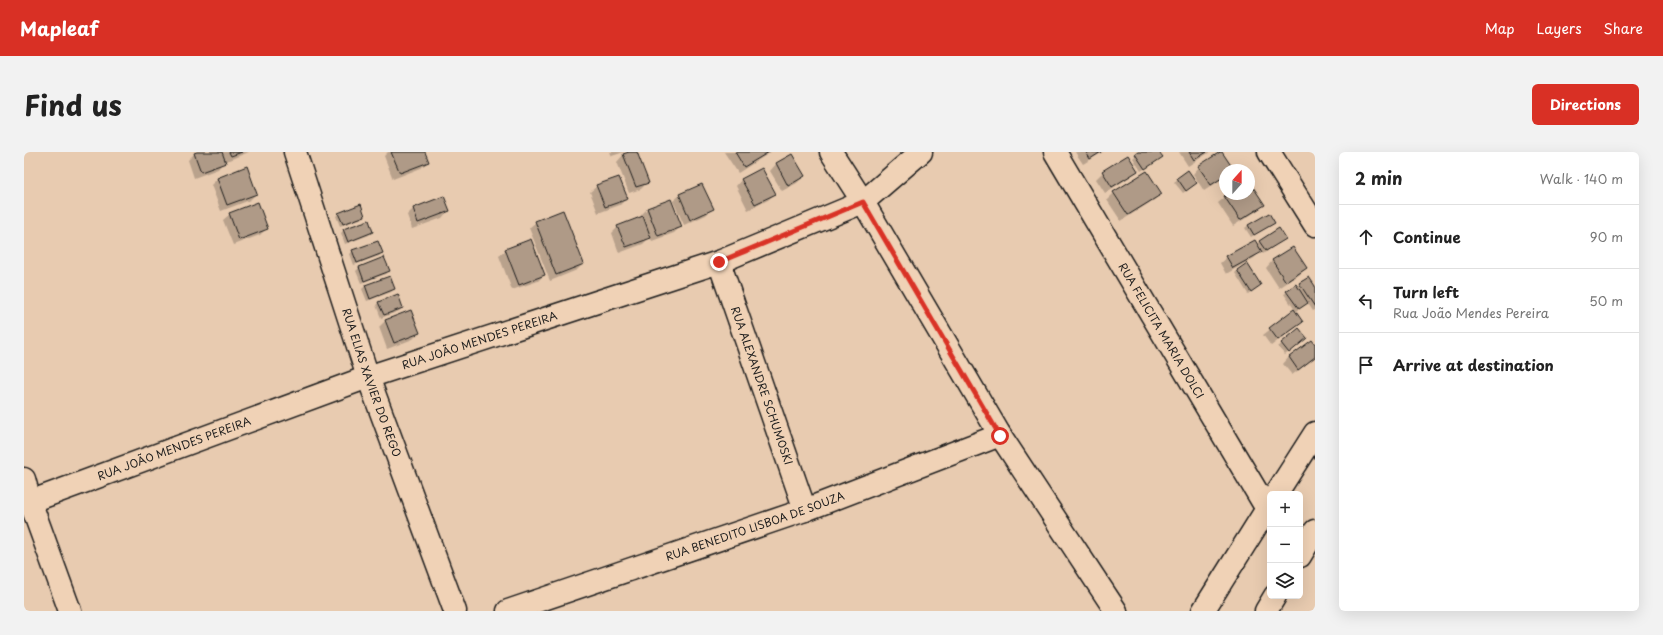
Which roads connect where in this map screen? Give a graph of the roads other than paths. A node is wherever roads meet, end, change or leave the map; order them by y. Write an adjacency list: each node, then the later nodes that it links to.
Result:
1 (295, 152): 9 (street, RUA ELIAS XAVIER DO REGO)
2 (831, 152): 6 (street)
3 (921, 152): 6 (street, RUA JOÃO MENDES PEREIRA)
4 (1055, 152): 14 (street, RUA FELICITA MARIA DOLCI)
5 (1269, 152): 7 (street)
6 (863, 202): 8 (street, RUA JOÃO MENDES PEREIRA); 11 (street)
7 (1315, 225)
8 (719, 262): 9 (street, RUA JOÃO MENDES PEREIRA); 17 (street, RUA ALEXANDRE SCHUMOSKI)
9 (368, 377): 15 (street, RUA JOÃO MENDES PEREIRA); 22 (street, RUA ELIAS XAVIER DO REGO)
10 (1315, 433): 13 (street)
11 (1000, 436): 17 (street, RUA BENEDITO LISBOA DE SOUZA); 24 (street)
12 (24, 479): 15 (street)
13 (1278, 491)
14 (1267, 496)
15 (27, 503): 21 (street)
16 (1267, 508): 25 (street)
17 (805, 510): 23 (street, RUA BENEDITO LISBOA DE SOUZA)
18 (1315, 531): 19 (street)
19 (1303, 551)
20 (1273, 599): 26 (street)
21 (70, 611)
22 (455, 611)
23 (508, 611)
24 (1116, 611)
25 (1203, 611)
26 (1266, 611)

